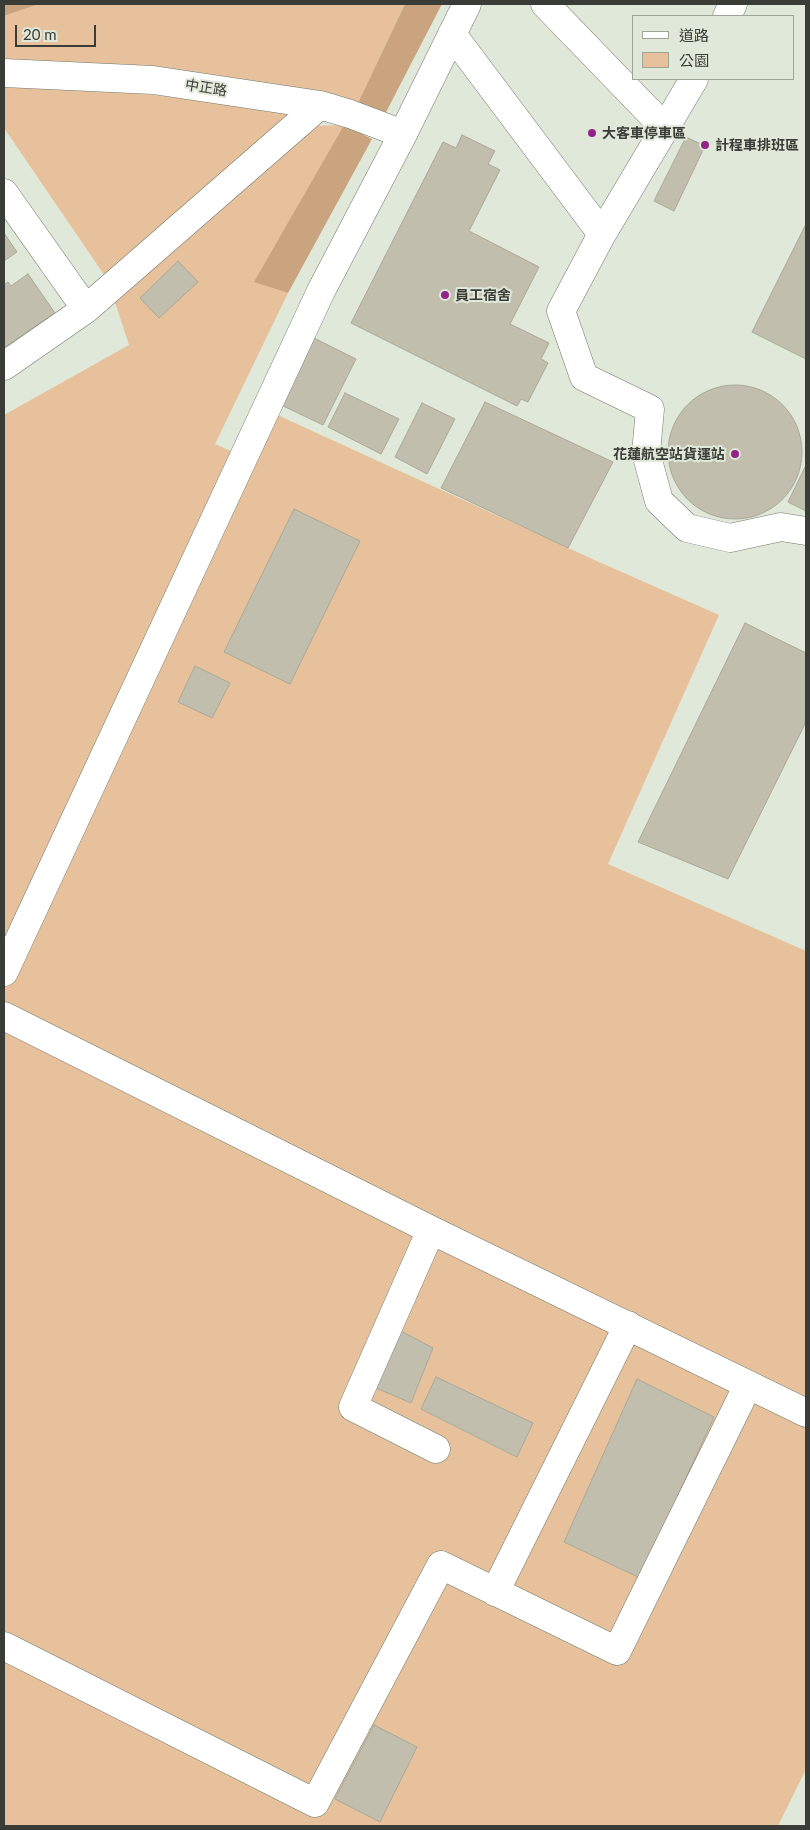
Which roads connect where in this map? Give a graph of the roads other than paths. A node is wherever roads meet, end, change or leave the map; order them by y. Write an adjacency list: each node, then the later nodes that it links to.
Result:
1 (467, 4): 3 (lane)
2 (545, 4): 7 (lane)
3 (452, 34): 8 (lane); 10 (lane)
4 (4, 72): 6 (lane, 中正路)
5 (693, 80): 7 (lane)
6 (320, 105): 8 (lane, 中正路); 11 (lane)
7 (664, 128): 10 (lane)
8 (403, 134): 14 (lane)
9 (4, 193): 11 (lane)
10 (602, 234): 13 (lane)
11 (86, 309): 12 (lane)
12 (4, 366)
13 (806, 531)
14 (4, 972)
15 (4, 1016): 16 (lane)
16 (431, 1230): 17 (lane); 20 (lane)
17 (628, 1325): 18 (lane); 21 (lane)
18 (748, 1385): 19 (lane); 21 (lane)
19 (806, 1414)
20 (436, 1449)
21 (495, 1592): 22 (lane)
22 (4, 1646)

